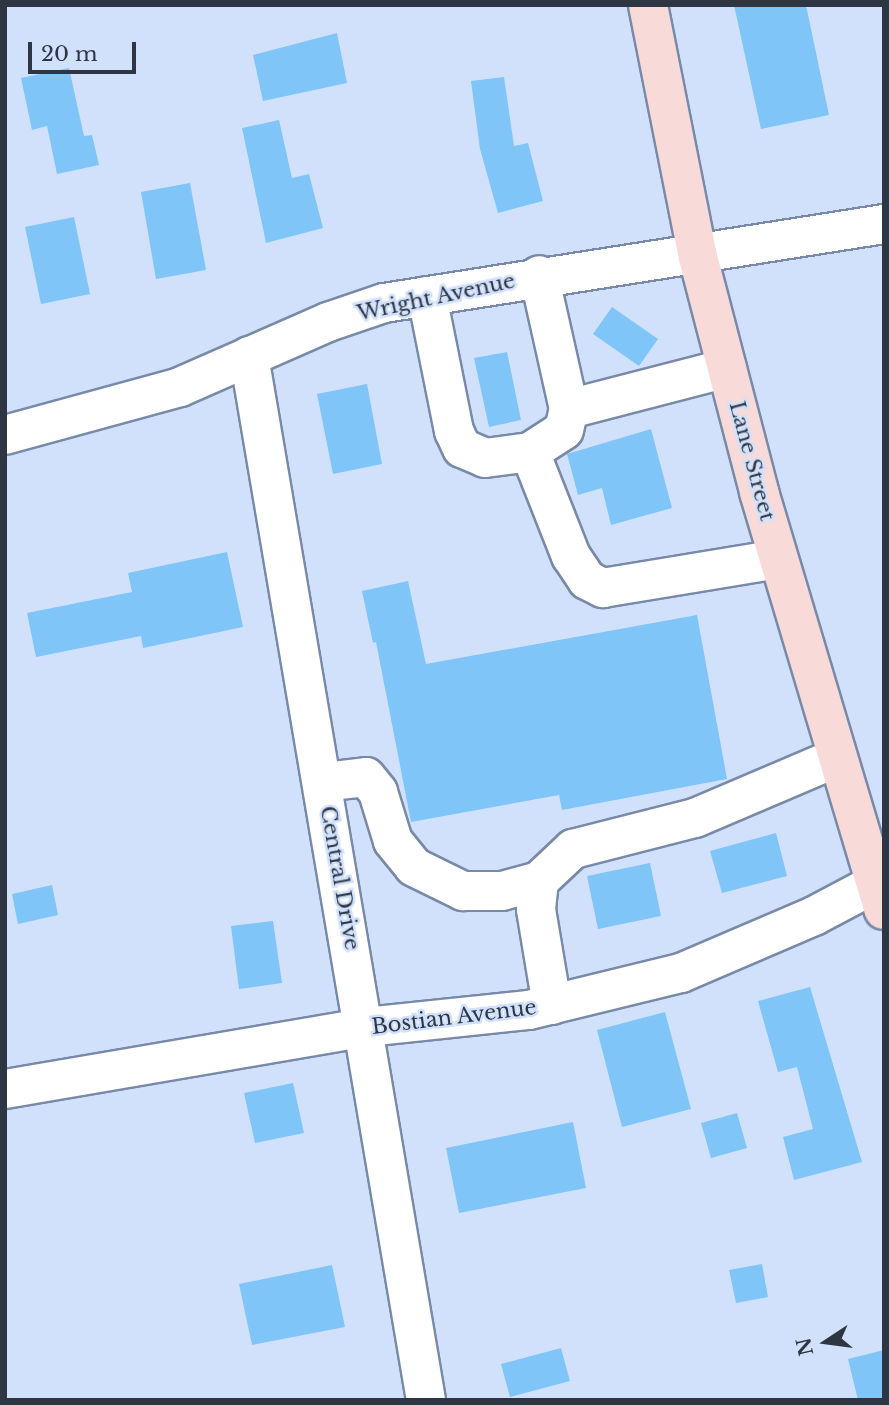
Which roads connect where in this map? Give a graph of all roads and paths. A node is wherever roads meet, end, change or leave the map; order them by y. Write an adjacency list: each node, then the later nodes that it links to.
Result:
1 (648, 5): 3 (main road, Lane Street)
2 (884, 224): 3 (street, Wright Avenue)
3 (698, 257): 4 (street, Wright Avenue); 7 (main road, Lane Street)
4 (539, 275): 5 (street, Wright Avenue); 8 (street)
5 (427, 296): 6 (street, Wright Avenue); 10 (street)
6 (249, 356): 9 (street, Wright Avenue); 13 (street, Central Drive)
7 (727, 368): 8 (street); 11 (main road, Lane Street)
8 (569, 409): 10 (street)
9 (6, 431)
10 (530, 452): 11 (street)
11 (778, 558): 12 (main road, Lane Street)
12 (838, 757): 14 (street); 15 (main road, Lane Street)
13 (323, 782): 14 (street); 17 (street, Central Drive)
14 (539, 881): 16 (street)
15 (881, 890): 16 (street, Bostian Avenue)
16 (552, 1004): 17 (street, Bostian Avenue)
17 (366, 1027): 18 (street, Bostian Avenue); 19 (street, Central Drive)
18 (5, 1089)
19 (426, 1400)

